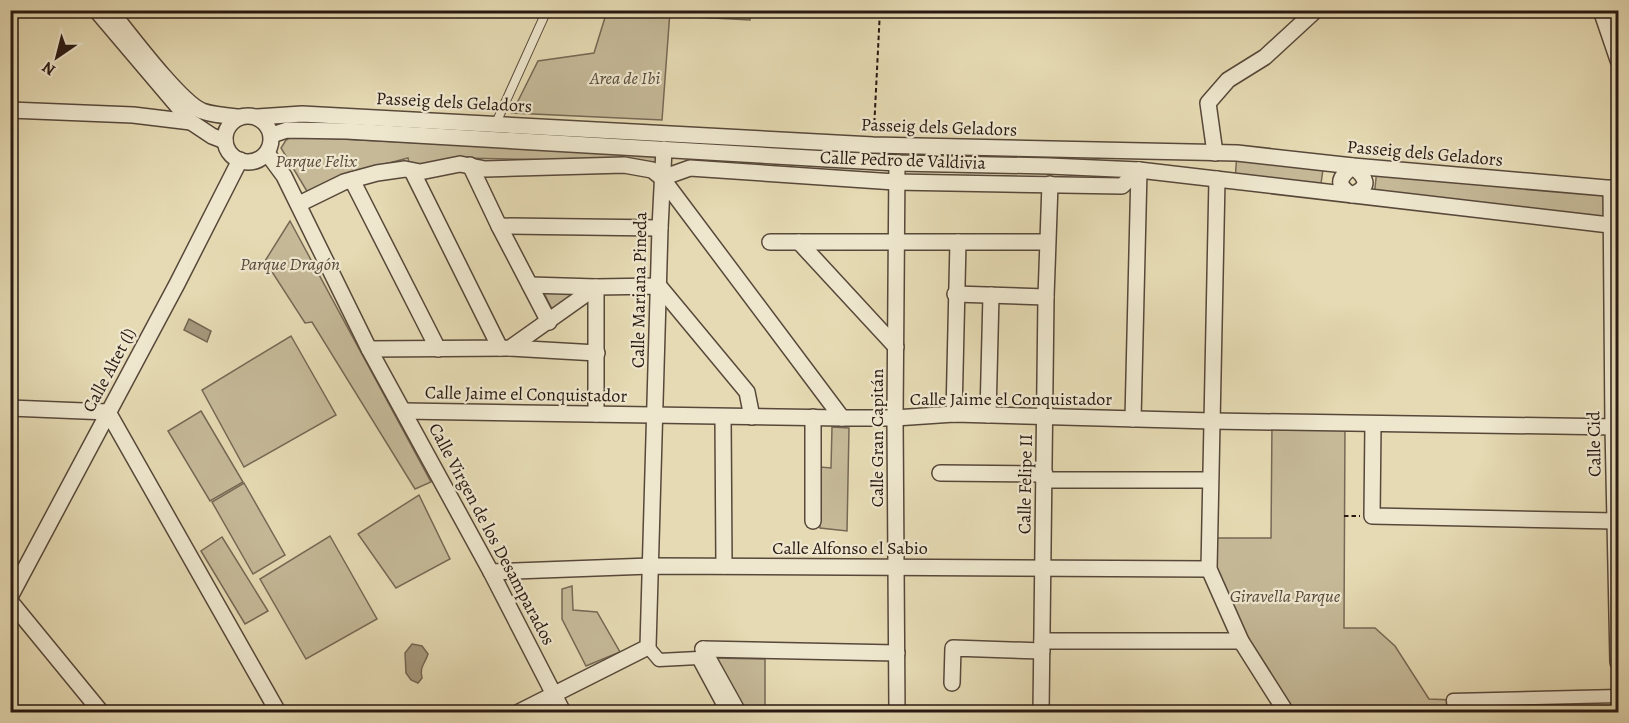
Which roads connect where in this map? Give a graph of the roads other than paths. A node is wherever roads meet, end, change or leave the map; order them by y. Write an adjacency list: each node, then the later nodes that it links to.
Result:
1 (96, 10): 12 (street)
2 (110, 10): 10 (street)
3 (547, 10): 13 (lane)
4 (1316, 10): 18 (street)
5 (1601, 10): 8 (street)
6 (1608, 10): 7 (street)
7 (1618, 15)
8 (1618, 60)
9 (10, 110): 12 (street)
10 (239, 117): 11 (street); 15 (street)
11 (257, 117): 13 (street, Passeig dels Geladors); 14 (street)
12 (191, 122): 15 (street)
13 (496, 123): 18 (street, Passeig dels Geladors)
14 (272, 135): 16 (street); 17 (street)
15 (225, 141): 19 (street)
16 (664, 149): 20 (street); 25 (street, Calle Mariana Pineda)
17 (267, 153): 19 (street); 32 (street, Calle Virgen de los Desamparados)
18 (1215, 153): 22 (street, Passeig dels Geladors); 26 (street)
19 (240, 160): 55 (street, Calle Altet (l))
20 (897, 163): 23 (street); 28 (street, Calle Gran Capitán)
21 (470, 165): 24 (street); 25 (street); 33 (street)
22 (1353, 166): 30 (street, Passeig dels Geladors); 31 (street)
23 (1139, 170): 26 (street); 29 (street, Calle Pedro de Valdivia); 66 (street)
24 (412, 171): 27 (street); 50 (street)
25 (662, 178): 28 (street, Calle Pedro de Valdivia); 35 (street, Calle Mariana Pineda); 64 (street)
26 (1217, 179): 31 (street); 67 (street)
27 (352, 180): 32 (street); 49 (street)
28 (895, 182): 29 (street, Calle Pedro de Valdivia); 37 (street, Calle Gran Capitán)
29 (1050, 184): 39 (street, Calle Felipe II)
30 (1615, 189): 34 (street, Calle Cid)
31 (1352, 195): 34 (street)
32 (299, 204): 51 (street, Calle Virgen de los Desamparados)
33 (499, 226): 35 (street); 41 (street)
34 (1615, 226): 69 (street, Calle Cid)
35 (660, 228): 42 (street, Calle Mariana Pineda)
36 (770, 242): 40 (street)
37 (896, 242): 38 (street); 40 (street); 48 (street, Calle Gran Capitán)
38 (958, 242): 39 (street); 44 (street)
39 (1047, 242): 46 (street, Calle Felipe II)
40 (799, 243): 48 (street)
41 (530, 285): 43 (street); 47 (street)
42 (659, 286): 43 (street); 59 (street, Calle Mariana Pineda); 61 (street)
43 (596, 287): 47 (street); 52 (street)
44 (955, 294): 45 (street); 57 (street)
45 (991, 295): 46 (street); 58 (street)
46 (1046, 297): 63 (street, Calle Felipe II)
47 (549, 322): 50 (street)
48 (896, 347): 65 (street, Calle Gran Capitán)
49 (438, 348): 50 (street); 51 (street)
50 (505, 348): 52 (street)
51 (369, 349): 54 (street, Calle Virgen de los Desamparados)
52 (597, 353): 56 (street)
53 (10, 408): 55 (street)
54 (404, 411): 56 (street, Calle Jaime el Conquistador); 82 (street, Calle Virgen de los Desamparados)
55 (108, 412): 83 (street, Calle Altet (l)); 94 (street)
56 (596, 414): 59 (street, Calle Jaime el Conquistador)
57 (954, 414): 58 (street, Calle Jaime el Conquistador); 65 (street, Calle Jaime el Conquistador)
58 (988, 415): 63 (street, Calle Jaime el Conquistador)
59 (656, 416): 60 (street, Calle Jaime el Conquistador); 77 (street, Calle Mariana Pineda)
60 (723, 417): 61 (street, Calle Jaime el Conquistador); 78 (street)
61 (752, 417): 62 (street, Calle Jaime el Conquistador)
62 (813, 417): 64 (street, Calle Jaime el Conquistador); 74 (street)
63 (1045, 417): 66 (street, Calle Jaime el Conquistador); 71 (street, Calle Felipe II)
64 (842, 418): 65 (street, Calle Jaime el Conquistador)
65 (895, 418): 79 (street, Calle Gran Capitán)
66 (1133, 419): 67 (street, Calle Jaime el Conquistador)
67 (1212, 421): 68 (street, Calle Jaime el Conquistador); 72 (street)
68 (1373, 424): 69 (street, Calle Jaime el Conquistador); 75 (street)
69 (1616, 427): 73 (street, Calle Cid)
70 (940, 473): 71 (street)
71 (1044, 477): 72 (street); 80 (street, Calle Felipe II)
72 (1210, 480): 81 (street)
73 (1616, 494): 75 (street, Calle Cid)
74 (813, 521)
75 (1615, 521): 76 (street, Calle Cid)
76 (1617, 554): 84 (street, Calle Cid)
77 (650, 566): 78 (street, Calle Alfonso el Sabio); 82 (street, Calle Alfonso el Sabio); 87 (street, Calle Mariana Pineda)
78 (724, 566): 79 (street, Calle Alfonso el Sabio)
79 (897, 567): 80 (street, Calle Alfonso el Sabio); 88 (street, Calle Gran Capitán)
80 (1043, 568): 81 (street, Calle Alfonso el Sabio); 86 (street, Calle Felipe II)
81 (1209, 569): 85 (street)
82 (491, 572): 91 (street, Calle Virgen de los Desamparados)
83 (10, 599): 93 (street)
84 (1618, 635): 89 (street, Calle Cid)
85 (1241, 641): 86 (street); 101 (street)
86 (1042, 646): 90 (street); 100 (street, Calle Felipe II)
87 (648, 647): 91 (street); 97 (street)
88 (897, 653): 98 (street); 99 (street, Calle Gran Capitán)
89 (1618, 662)
90 (952, 682)
91 (554, 696): 95 (street); 96 (street, Calle Virgen de los Desamparados)
92 (1618, 696): 102 (street)
93 (101, 712)
94 (278, 712)
95 (519, 712)
96 (563, 712)
97 (727, 712)
98 (738, 712)
99 (897, 712)
100 (1041, 712)
101 (1286, 712)
102 (1454, 712)

